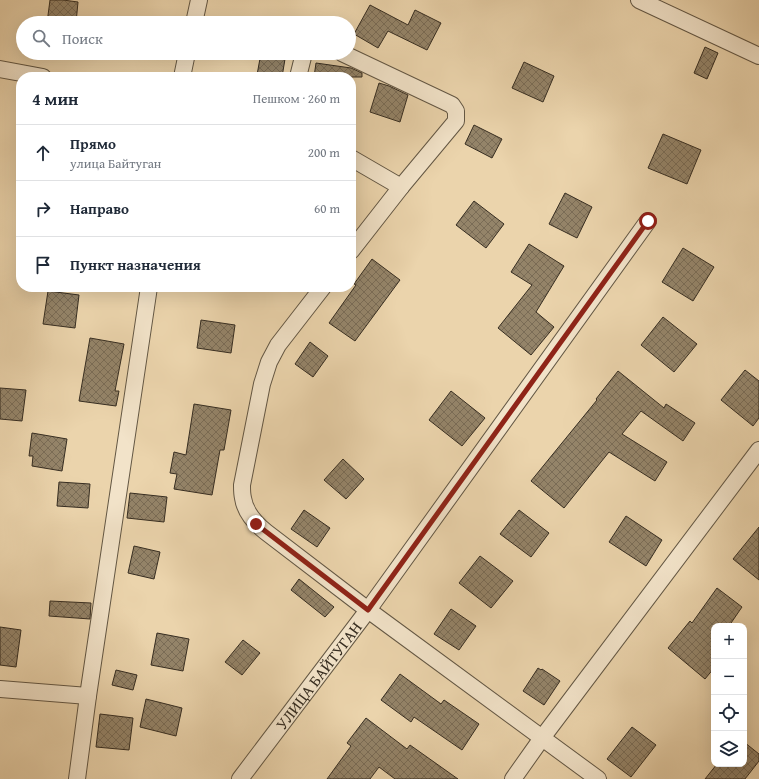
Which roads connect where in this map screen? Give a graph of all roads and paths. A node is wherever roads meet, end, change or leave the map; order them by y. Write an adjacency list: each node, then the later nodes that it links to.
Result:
1 (199, 0): 3 (street)
2 (639, 0): 4 (street)
3 (196, 16)
4 (759, 56)
5 (186, 60): 10 (street)
6 (302, 60): 11 (street)
7 (356, 60): 13 (street)
8 (0, 69): 9 (street)
9 (16, 72)
10 (183, 72)
11 (299, 72)
12 (356, 161): 13 (street)
13 (401, 187): 15 (street)
14 (648, 221): 19 (street, УЛИЦА БАЙТУГАН)
15 (356, 245)
16 (148, 292): 21 (street)
17 (319, 292): 19 (street)
18 (759, 450): 22 (street)
19 (368, 610): 22 (street); 24 (street, УЛИЦА БАЙТУГАН)
20 (0, 689): 21 (street)
21 (88, 696): 23 (street)
22 (542, 738): 25 (street); 26 (street)
23 (77, 779)
24 (240, 779)
25 (513, 779)
26 (598, 779)

